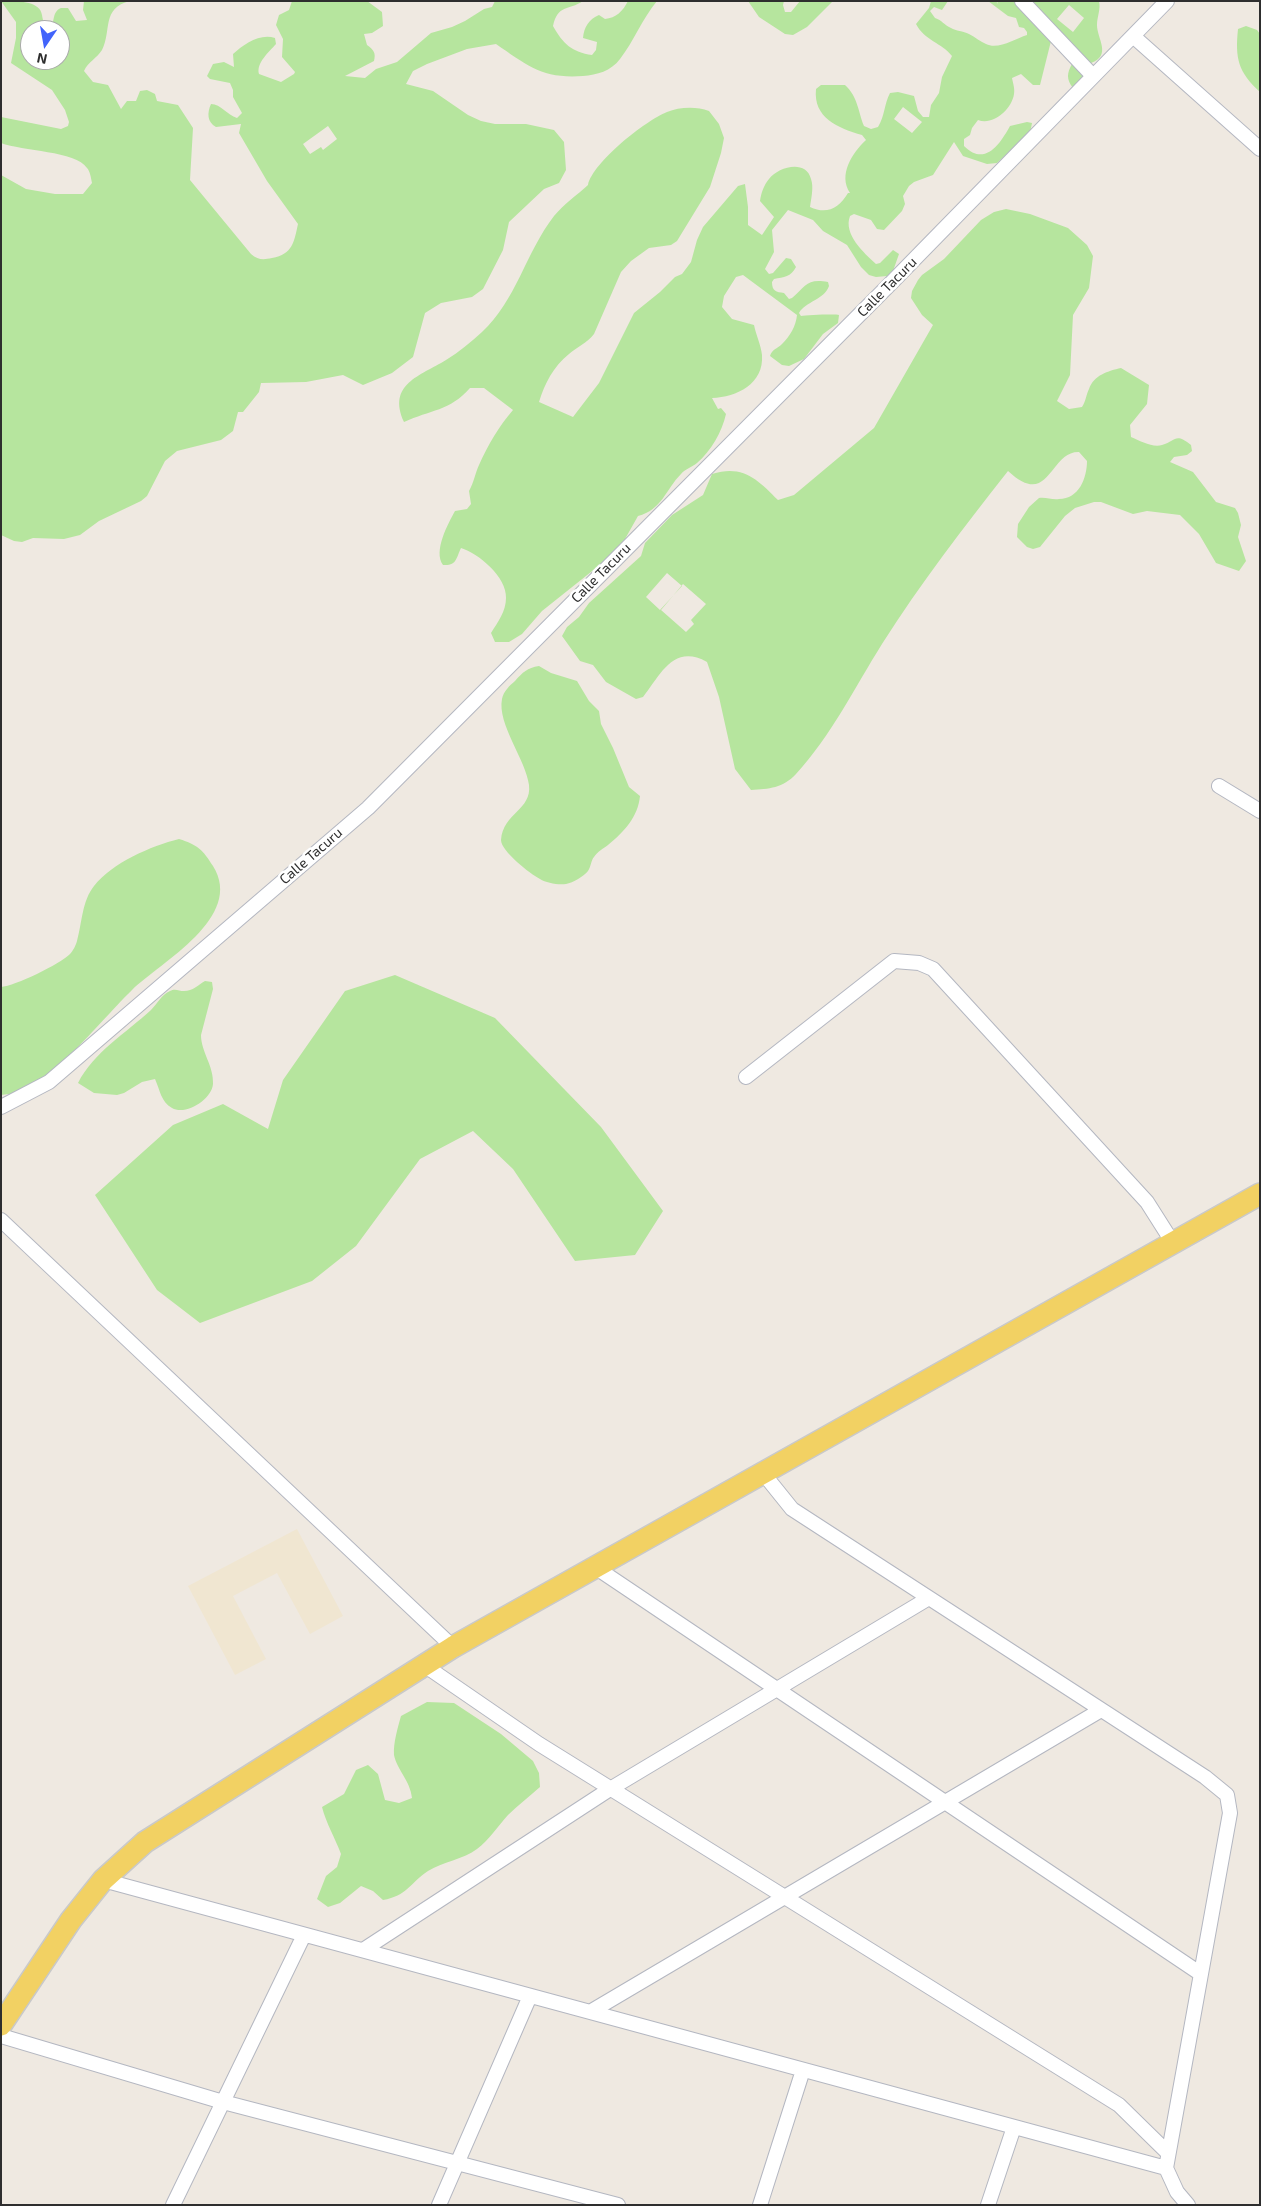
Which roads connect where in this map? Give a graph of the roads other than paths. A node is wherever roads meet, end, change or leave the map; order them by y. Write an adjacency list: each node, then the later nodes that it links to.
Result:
1 (1022, 1): 4 (street)
2 (1167, 1): 3 (street, Calle Tacuru)
3 (1133, 36): 4 (street, Calle Tacuru); 5 (street)
4 (1093, 76): 9 (street, Calle Tacuru)
5 (1260, 149)
6 (1219, 786): 7 (street)
7 (1260, 811)
8 (746, 1077): 12 (street)
9 (1, 1107)
10 (1260, 1194): 12 (main road)
11 (1, 1220): 16 (street)
12 (1173, 1243): 13 (main road)
13 (763, 1473): 14 (main road); 15 (street)
14 (595, 1567): 16 (main road); 18 (street)
15 (929, 1598): 18 (street); 19 (street)
16 (453, 1647): 17 (main road)
17 (424, 1665): 20 (street); 22 (main road)
18 (777, 1689): 20 (street); 21 (street)
19 (1101, 1710): 21 (street); 26 (street)
20 (610, 1789): 23 (street); 25 (street)
21 (945, 1802): 23 (street); 26 (street)
22 (103, 1880): 24 (street); 29 (main road)
23 (784, 1897): 28 (street); 34 (street)
24 (304, 1934): 25 (street); 32 (street)
25 (363, 1950): 27 (street)
26 (1201, 1974): 34 (street)
27 (530, 1996): 28 (street); 35 (street)
28 (590, 2012): 31 (street)
29 (1, 2025)
30 (1, 2036): 32 (street)
31 (803, 2070): 33 (street); 41 (street)
32 (223, 2102): 35 (street); 38 (street)
33 (1014, 2126): 36 (street); 42 (street)
34 (1168, 2153): 36 (street)
35 (456, 2163): 39 (street); 40 (street)
36 (1166, 2168): 37 (street)
37 (1178, 2198): 43 (street)
38 (173, 2205)
39 (440, 2205)
40 (618, 2205)
41 (760, 2205)
42 (988, 2205)
43 (1188, 2205)

